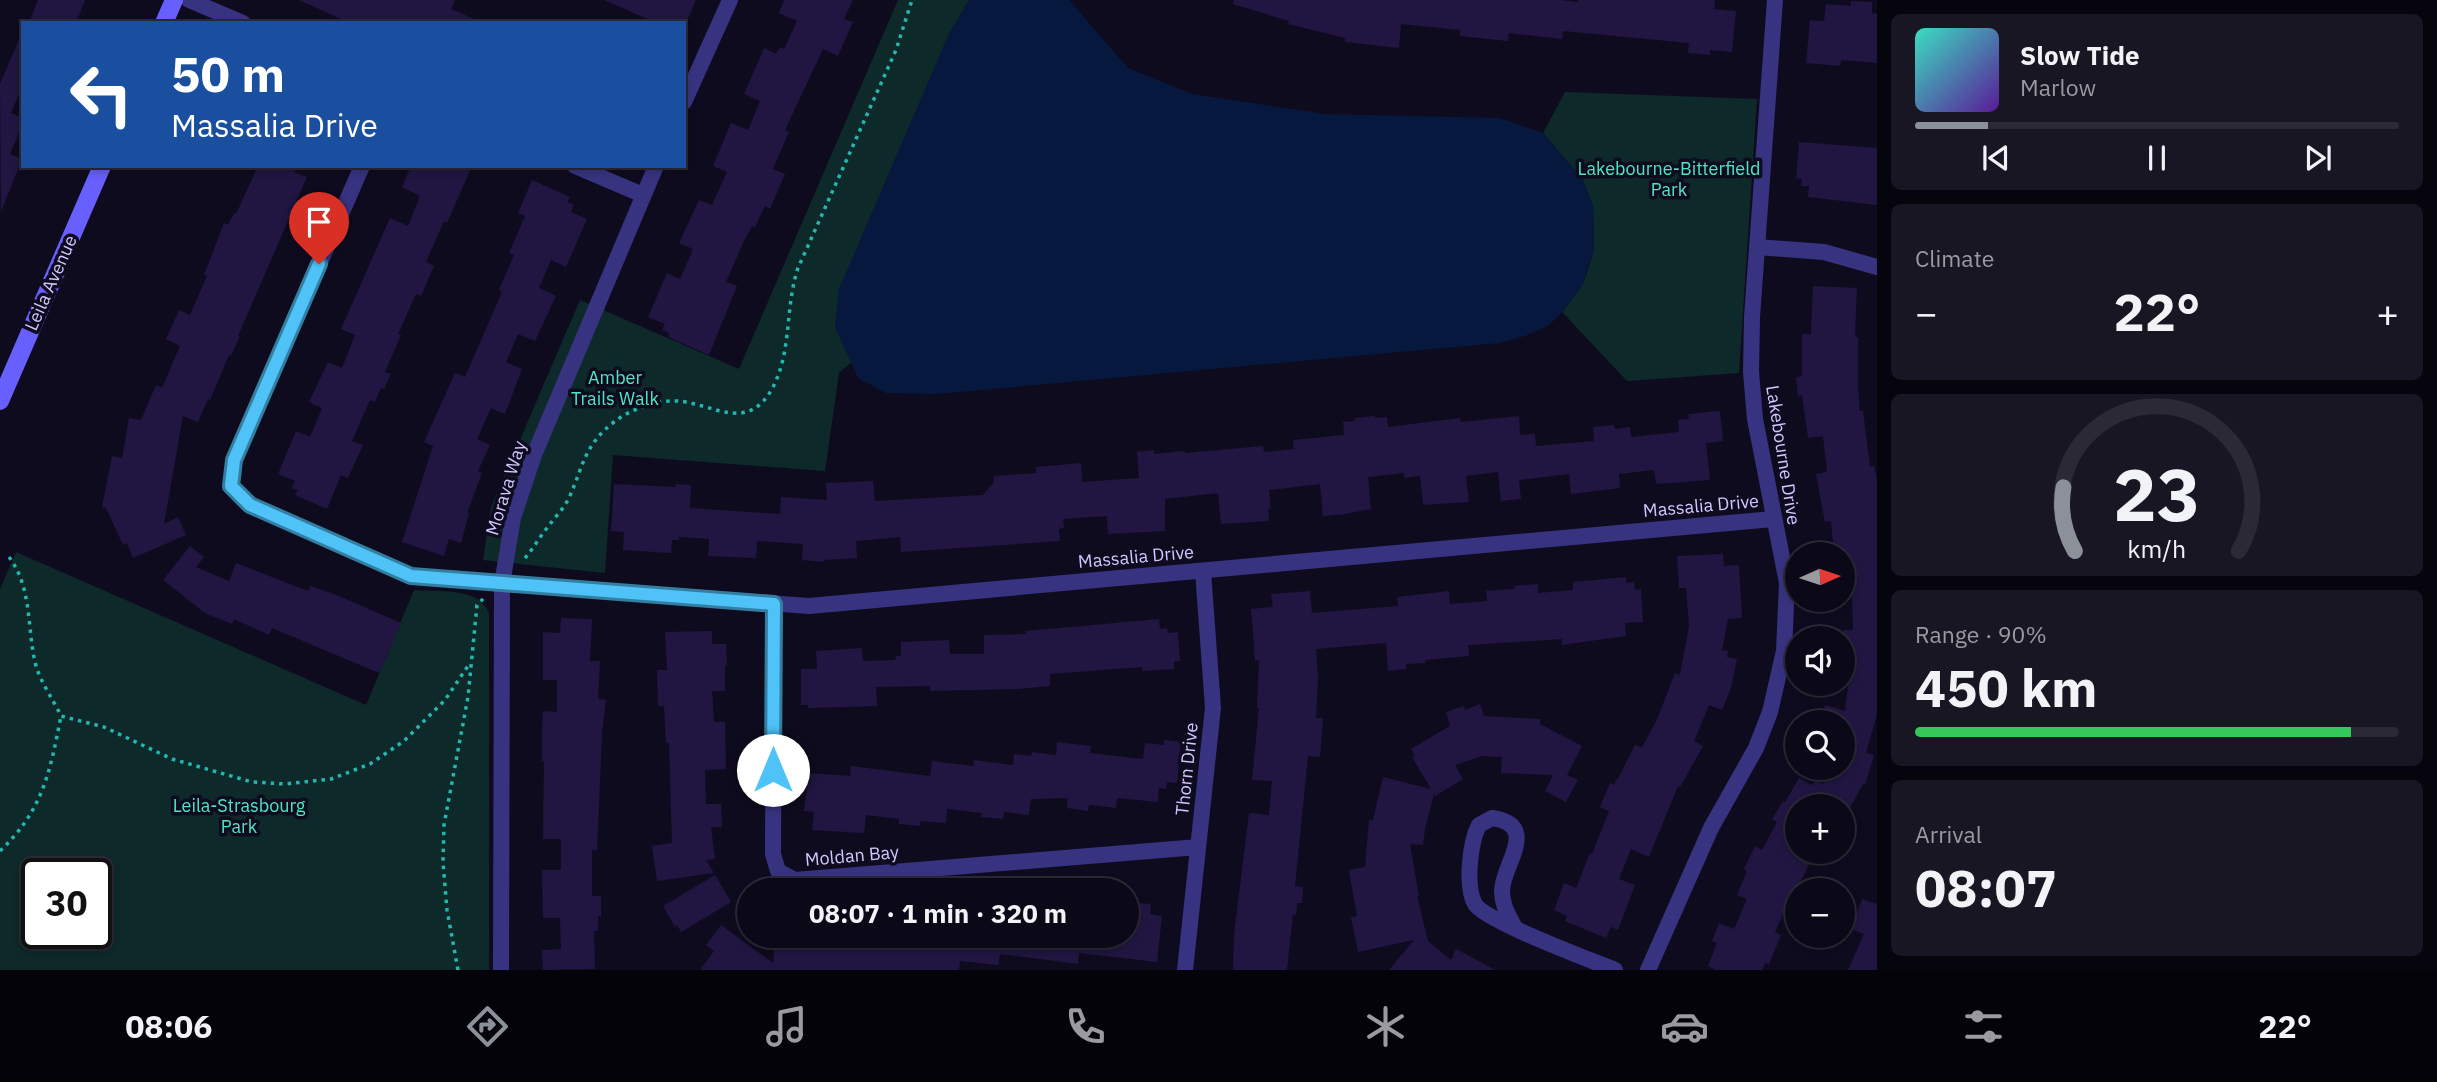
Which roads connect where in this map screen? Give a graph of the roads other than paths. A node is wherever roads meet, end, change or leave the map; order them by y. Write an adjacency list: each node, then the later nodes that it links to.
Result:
1 (174, 0): 5 (street)
2 (189, 0): 6 (street)
3 (730, 0): 7 (street)
4 (1775, 0): 13 (street, Lakebourne Drive)
5 (165, 21)
6 (238, 21)
7 (686, 98)
8 (101, 168): 15 (street, Leila Avenue)
9 (361, 168): 18 (street, Massalia Drive)
10 (580, 168): 12 (street)
11 (655, 168): 12 (street, Morava Way)
12 (643, 195): 18 (street, Morava Way)
13 (1758, 247): 14 (street); 16 (street, Lakebourne Drive)
14 (1877, 267)
15 (0, 401)
16 (1773, 519): 17 (street, Massalia Drive); 25 (street, Lakebourne Drive)
17 (1203, 571): 19 (street, Massalia Drive); 20 (street, Thorn Drive)
18 (502, 584): 19 (street, Massalia Drive); 22 (street, Morava Way)
19 (774, 604): 20 (street, Moldan Bay)
20 (1198, 847): 23 (street, Thorn Drive)
21 (1515, 928): 21 (street); 24 (street)
22 (501, 970)
23 (1185, 970)
24 (1615, 970)
25 (1648, 970)

